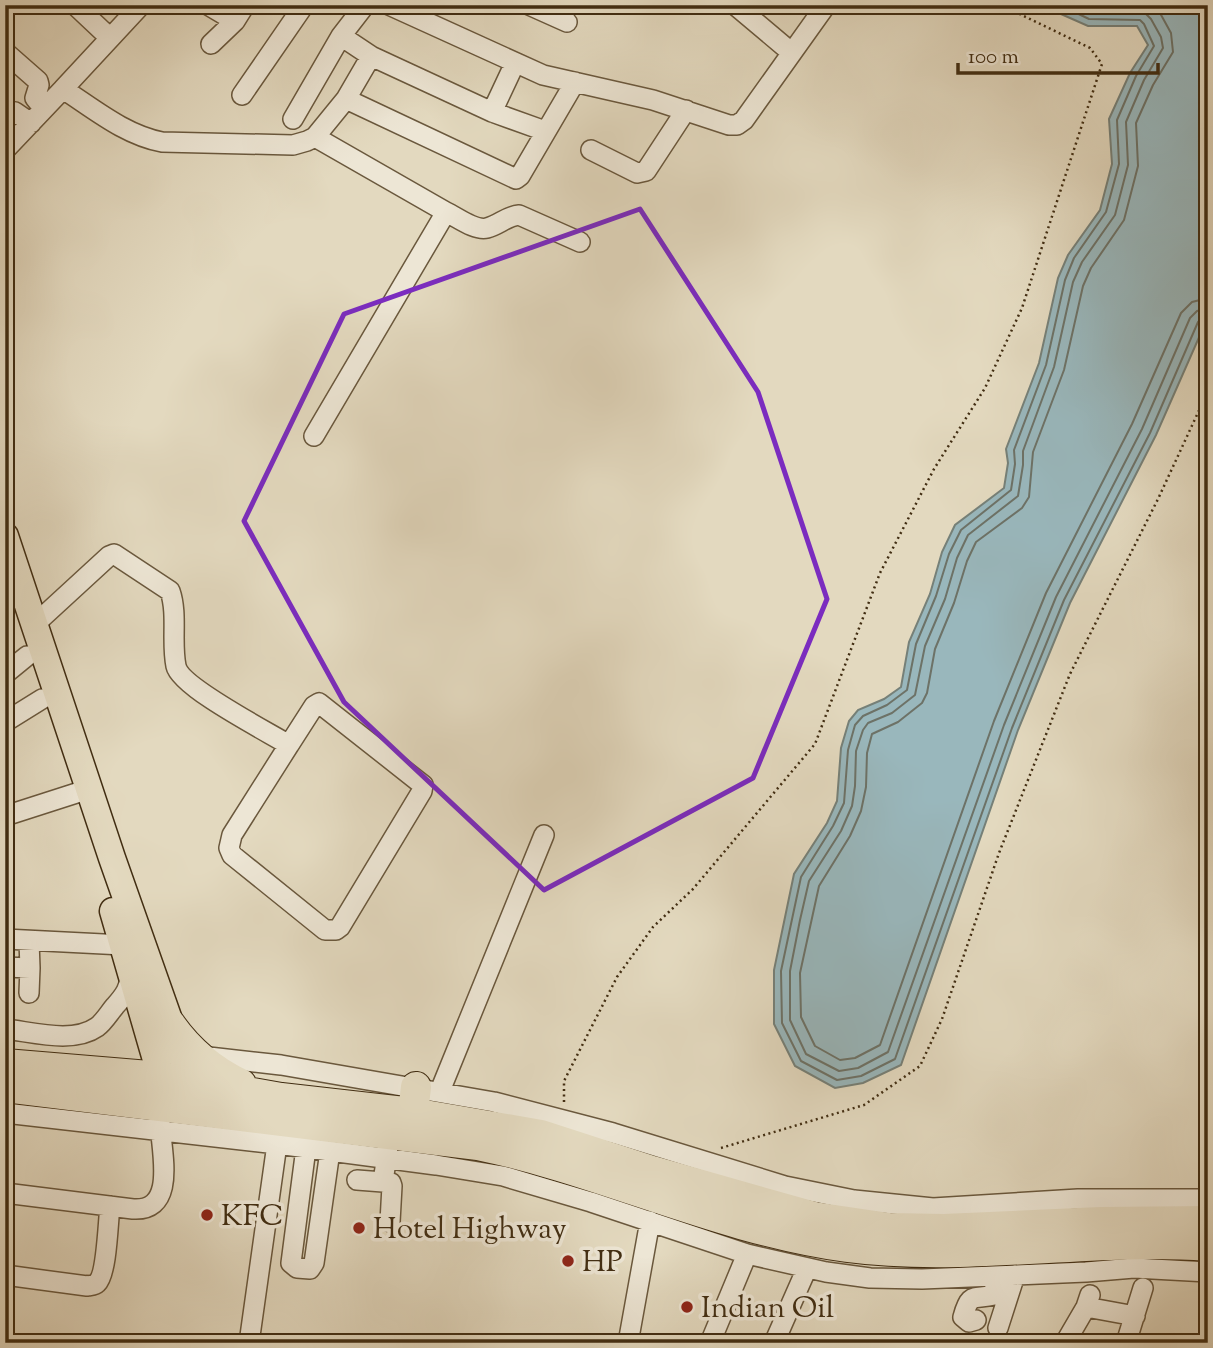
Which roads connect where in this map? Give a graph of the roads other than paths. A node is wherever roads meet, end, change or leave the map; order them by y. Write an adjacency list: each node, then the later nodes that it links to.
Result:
1 (75, 5): 13 (street)
2 (141, 5): 13 (street)
3 (208, 5): 10 (street)
4 (303, 5): 21 (street)
5 (365, 5): 12 (street)
6 (389, 5): 18 (street)
7 (529, 5): 11 (street)
8 (735, 5): 16 (street)
9 (826, 5): 16 (street)
10 (240, 13): 14 (street)
11 (567, 22)
12 (341, 36): 17 (street); 26 (street)
13 (110, 38): 20 (street)
14 (211, 44)
15 (5, 52): 25 (street)
16 (792, 53): 23 (street)
17 (371, 56): 22 (street); 24 (street)
18 (515, 62): 19 (street); 24 (street)
19 (575, 82): 23 (street); 28 (street)
20 (64, 89): 25 (street); 29 (street)
21 (242, 95)
22 (346, 99): 28 (street); 29 (street)
23 (686, 110): 31 (street)
24 (492, 112): 28 (street)
25 (38, 116): 27 (street); 30 (street)
26 (293, 119)
27 (5, 120)
28 (545, 131)
29 (315, 137): 32 (street)
30 (6, 146)
31 (591, 150)
32 (446, 212): 33 (street); 34 (street)
33 (580, 242)
34 (314, 436)
35 (5, 536): 37 (main road)
36 (6, 598): 38 (main road)
37 (35, 624): 42 (street); 43 (main road)
38 (27, 656): 39 (street); 40 (main road)
39 (5, 674)
40 (42, 699): 41 (street); 43 (main road)
41 (5, 722)
42 (289, 745): 42 (street)
43 (82, 791): 44 (street); 48 (main road); 52 (main road)
44 (5, 816)
45 (544, 835): 57 (street)
46 (5, 939): 47 (street)
47 (29, 941): 48 (street); 50 (street)
48 (127, 957): 53 (street); 56 (main road)
49 (5, 967): 50 (street)
50 (30, 968): 51 (street)
51 (29, 993)
52 (170, 1024): 56 (highway)
53 (5, 1029)
54 (5, 1064): 56 (highway)
55 (5, 1087): 56 (highway)
56 (175, 1094): 57 (highway); 57 (street); 58 (street); 59 (street); 60 (highway); 68 (street)
57 (423, 1097): 66 (highway); 66 (street)
58 (5, 1113)
59 (277, 1144): 61 (street); 83 (street)
60 (388, 1146): 62 (street); 64 (street); 69 (street); 74 (highway)
61 (306, 1148): 62 (street); 62 (street)
62 (330, 1151)
63 (357, 1180): 64 (street)
64 (383, 1182): 71 (street)
65 (5, 1193): 68 (street)
66 (790, 1198): 67 (street); 70 (highway)
67 (1208, 1199)
68 (110, 1206): 77 (street)
69 (650, 1221): 73 (street); 84 (street)
70 (1208, 1221)
71 (390, 1222)
72 (1208, 1246): 74 (highway)
73 (747, 1254): 75 (street); 85 (street)
74 (1104, 1257): 76 (street); 78 (street)
75 (807, 1268): 78 (street); 86 (street)
76 (1208, 1272)
77 (6, 1276)
78 (1005, 1276): 81 (street); 82 (street)
79 (1143, 1288): 80 (street)
80 (1135, 1316): 87 (street); 88 (street)
81 (976, 1320)
82 (998, 1328)
83 (249, 1343)
84 (628, 1343)
85 (710, 1343)
86 (774, 1343)
87 (1065, 1343)
88 (1126, 1343)

